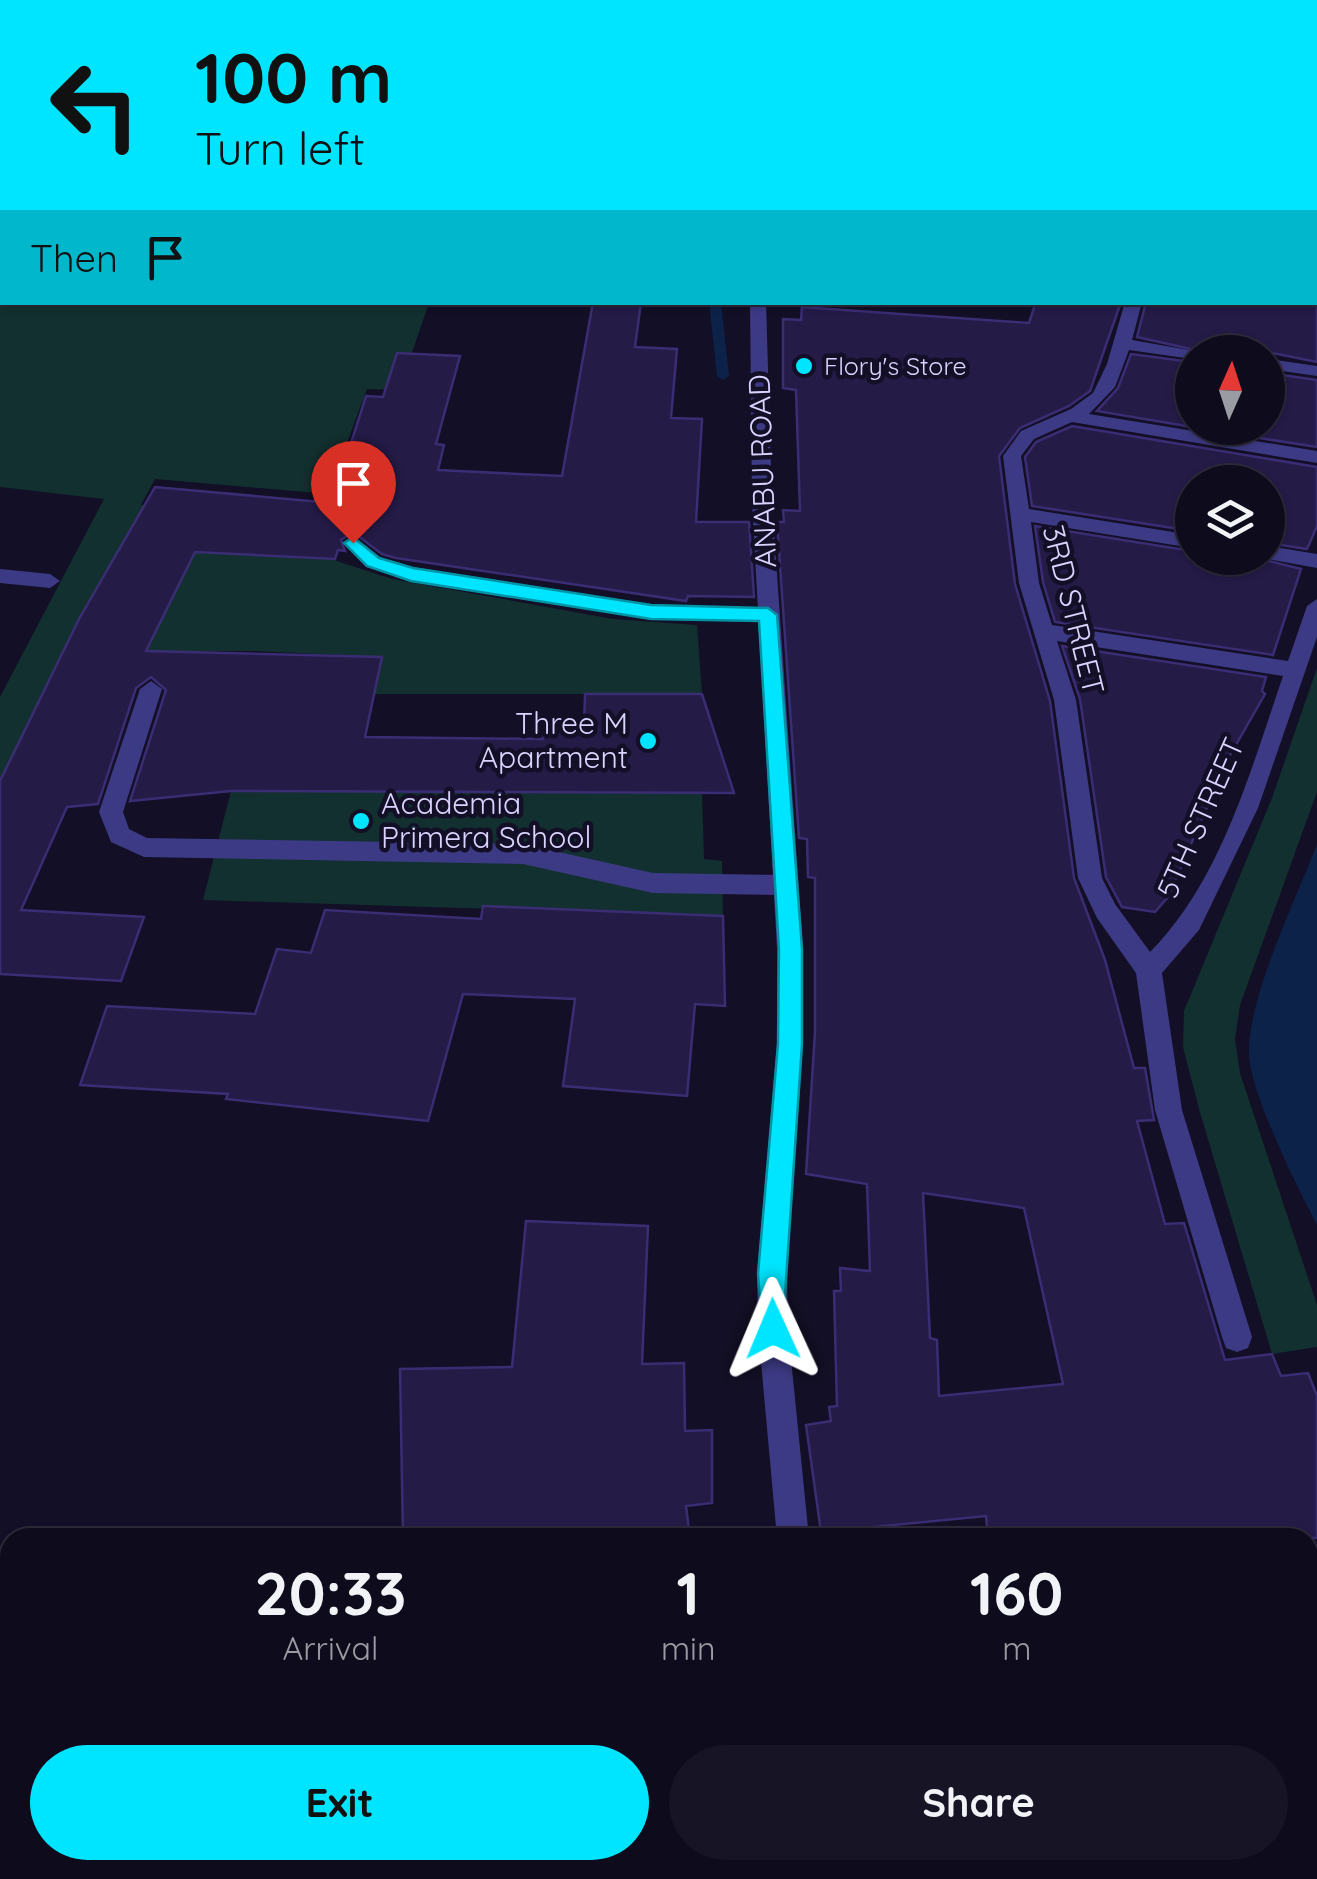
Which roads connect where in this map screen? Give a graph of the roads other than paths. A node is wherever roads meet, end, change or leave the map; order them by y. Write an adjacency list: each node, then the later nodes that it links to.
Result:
1 (758, 305): 17 (street, ANABU ROAD)
2 (1133, 305): 3 (street, 3RD STREET)
3 (1121, 344): 4 (street); 7 (street, 3RD STREET)
4 (1175, 352)
5 (1285, 366): 6 (street)
6 (1317, 371)
7 (1069, 416): 8 (street); 9 (street, 3RD STREET)
8 (1317, 457)
9 (1018, 514): 10 (street); 18 (street, 3RD STREET)
10 (1175, 538)
11 (353, 543): 17 (street)
12 (1285, 555): 13 (street)
13 (1317, 560)
14 (0, 576): 15 (street)
15 (50, 581)
16 (1317, 606): 19 (street, 5TH STREET)
17 (768, 615): 21 (street, ANABU ROAD)
18 (1043, 631): 19 (street); 22 (street, 3RD STREET)
19 (1295, 670): 22 (street, 5TH STREET)
20 (151, 689): 21 (street)
21 (787, 886): 24 (street, ANABU ROAD)
22 (1150, 970): 23 (street)
23 (1237, 1337)
24 (792, 1528)

